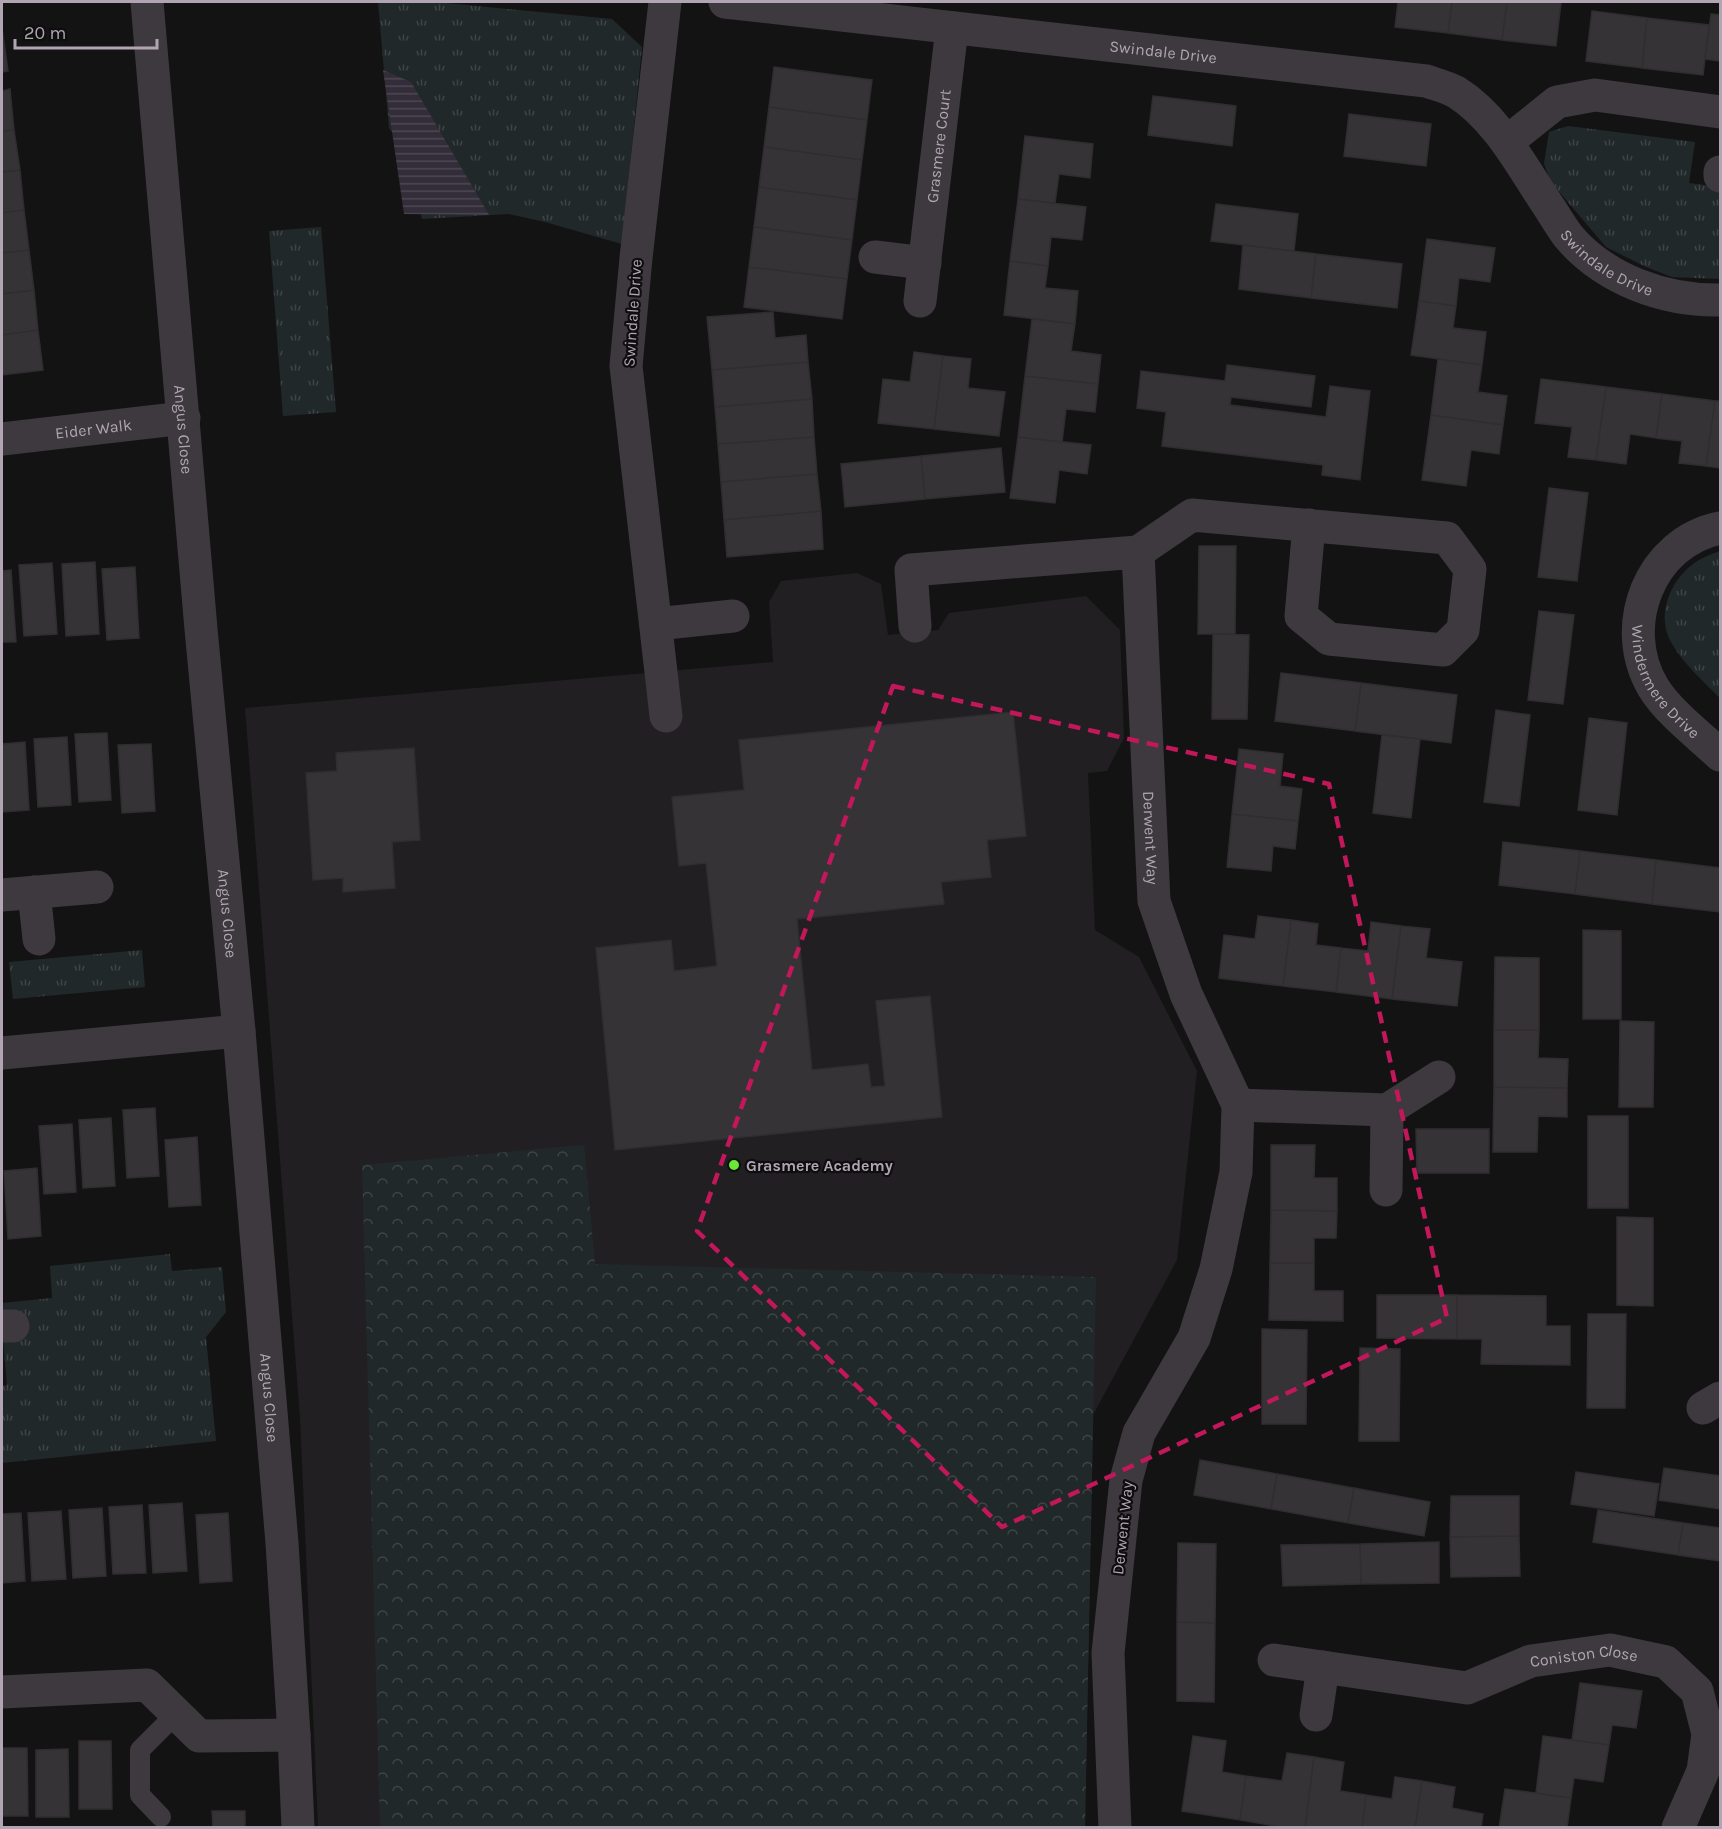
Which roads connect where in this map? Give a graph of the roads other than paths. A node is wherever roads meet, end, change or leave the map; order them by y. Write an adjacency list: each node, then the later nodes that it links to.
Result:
1 (147, 2): 12 (street, Angus Close)
2 (665, 2): 18 (street, Swindale Drive)
3 (725, 2): 4 (street, Swindale Drive)
4 (797, 6): 5 (street, Swindale Drive)
5 (952, 28): 7 (street, Swindale Drive); 9 (street, Grasmere Court)
6 (1720, 112): 7 (street)
7 (1507, 142): 10 (street, Swindale Drive)
8 (875, 257): 9 (street)
9 (925, 263): 11 (street, Grasmere Court)
10 (1720, 300)
11 (920, 301)
12 (184, 418): 13 (street, Eider Walk); 26 (street, Angus Close)
13 (2, 440)
14 (1309, 525): 14 (street); 16 (street)
15 (1720, 528): 21 (street, Windermere Drive)
16 (1137, 552): 19 (street); 29 (street, Derwent Way)
17 (733, 616): 18 (street)
18 (656, 624): 20 (street, Swindale Drive)
19 (915, 626)
20 (666, 716)
21 (1720, 755)
22 (98, 886): 23 (street)
23 (34, 892): 24 (street); 25 (street)
24 (2, 895)
25 (39, 939)
26 (239, 1031): 27 (street); 37 (street, Angus Close)
27 (2, 1053)
28 (1439, 1077): 30 (street)
29 (1238, 1105): 30 (street); 40 (street, Derwent Way)
30 (1387, 1110): 31 (street)
31 (1386, 1190)
32 (1274, 1660): 33 (street, Coniston Close)
33 (1323, 1667): 36 (street); 41 (street, Coniston Close)
34 (2, 1692): 35 (street)
35 (176, 1714): 37 (street); 38 (lane)
36 (1316, 1715)
37 (294, 1735): 39 (street, Angus Close)
38 (161, 1817)
39 (298, 1827)
40 (1115, 1827)
41 (1678, 1827)

